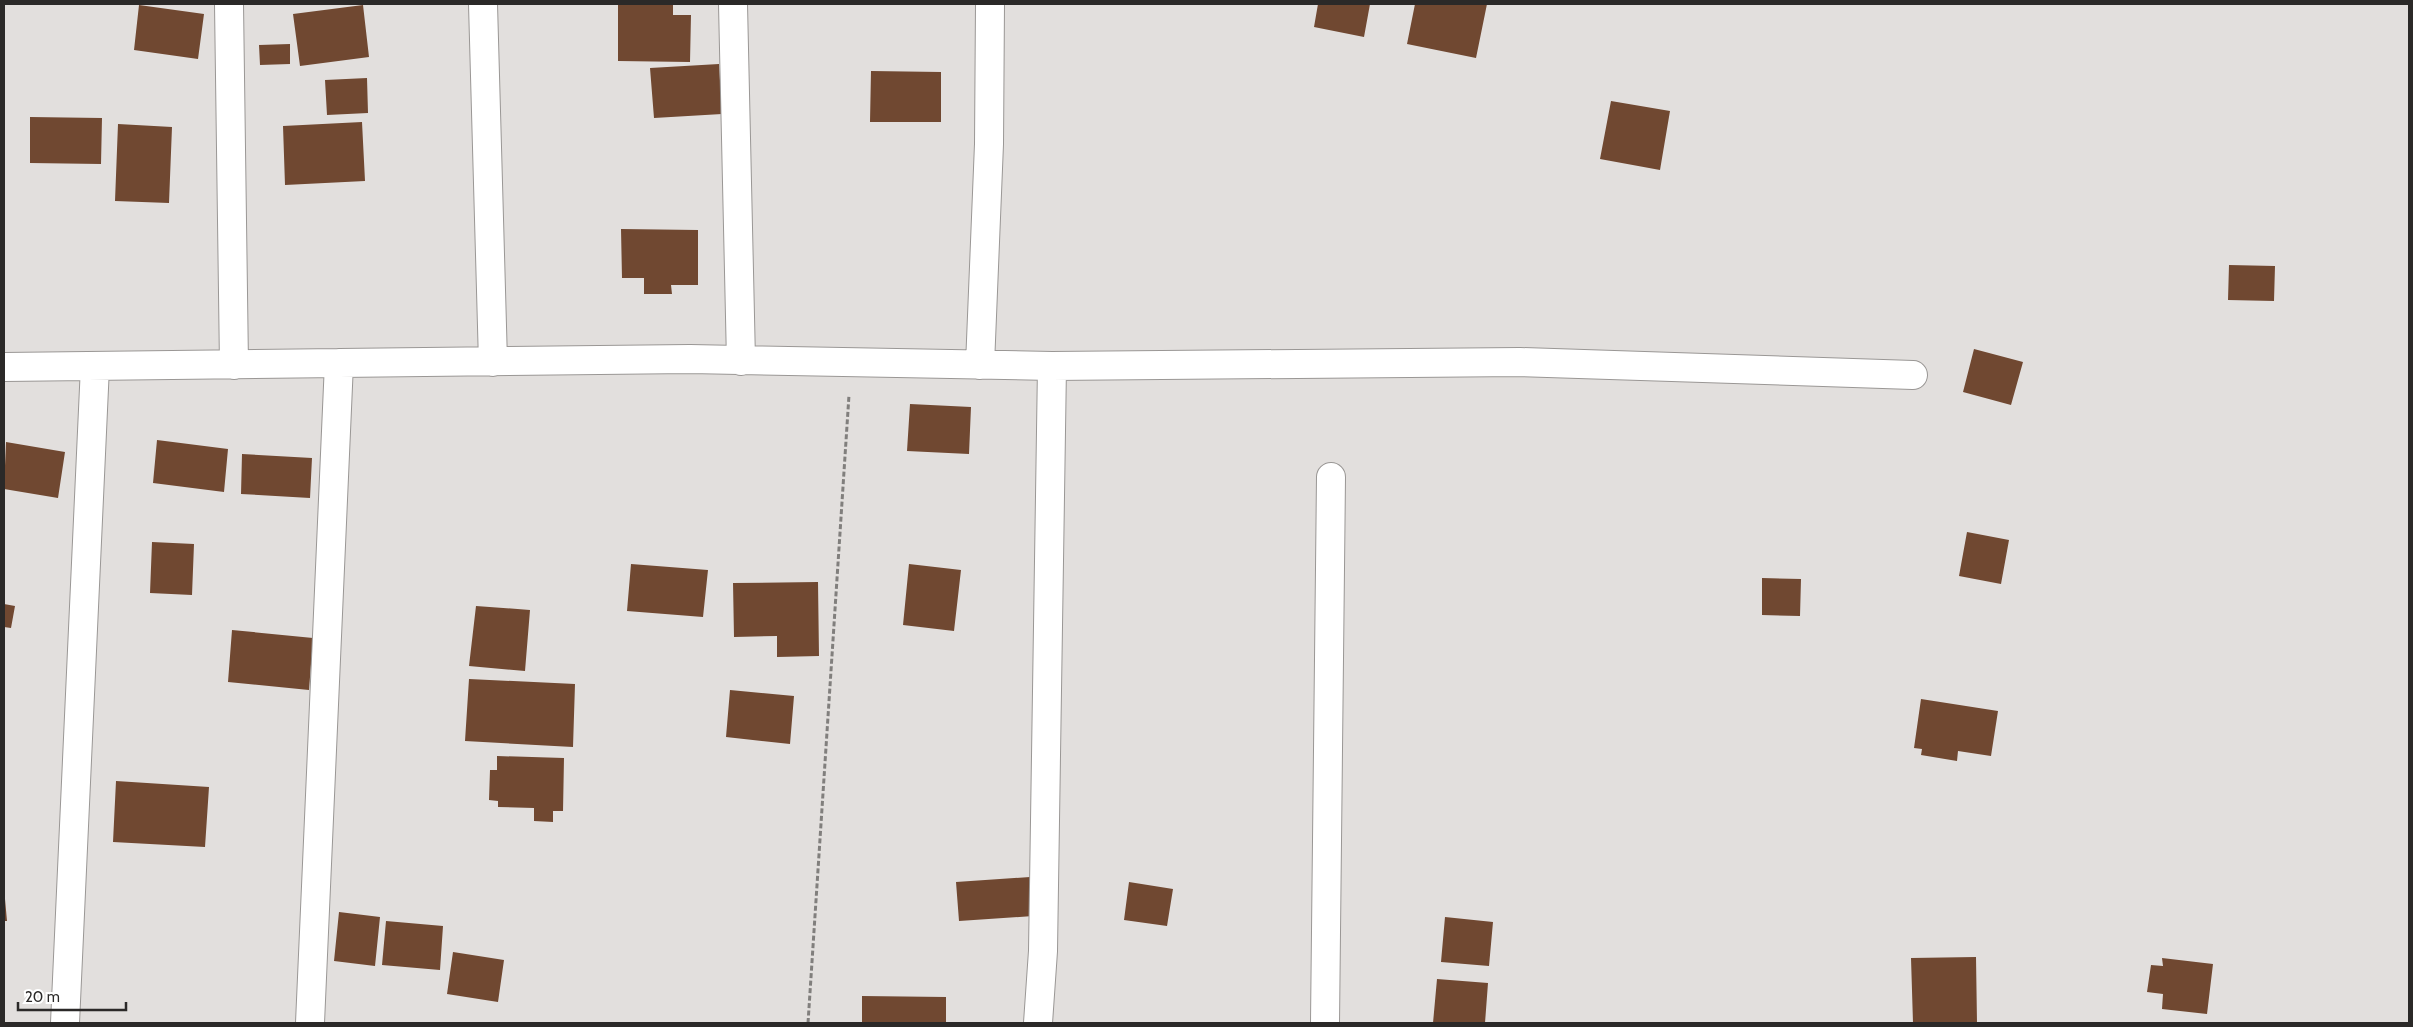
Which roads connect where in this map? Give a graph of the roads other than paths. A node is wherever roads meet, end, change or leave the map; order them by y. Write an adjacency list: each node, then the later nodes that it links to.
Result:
1 (229, 4): 8 (street)
2 (483, 4): 6 (street)
3 (732, 4): 5 (street)
4 (990, 4): 9 (street)
5 (741, 361): 6 (street); 9 (street)
6 (494, 362): 7 (street)
7 (339, 363): 8 (street); 16 (street)
8 (234, 365): 10 (street)
9 (980, 365): 11 (street)
10 (95, 366): 12 (street); 15 (street)
11 (1052, 366): 13 (street); 17 (street)
12 (4, 367)
13 (1913, 375)
14 (1331, 478): 18 (street)
15 (65, 1023)
16 (310, 1023)
17 (1038, 1023)
18 (1325, 1023)

